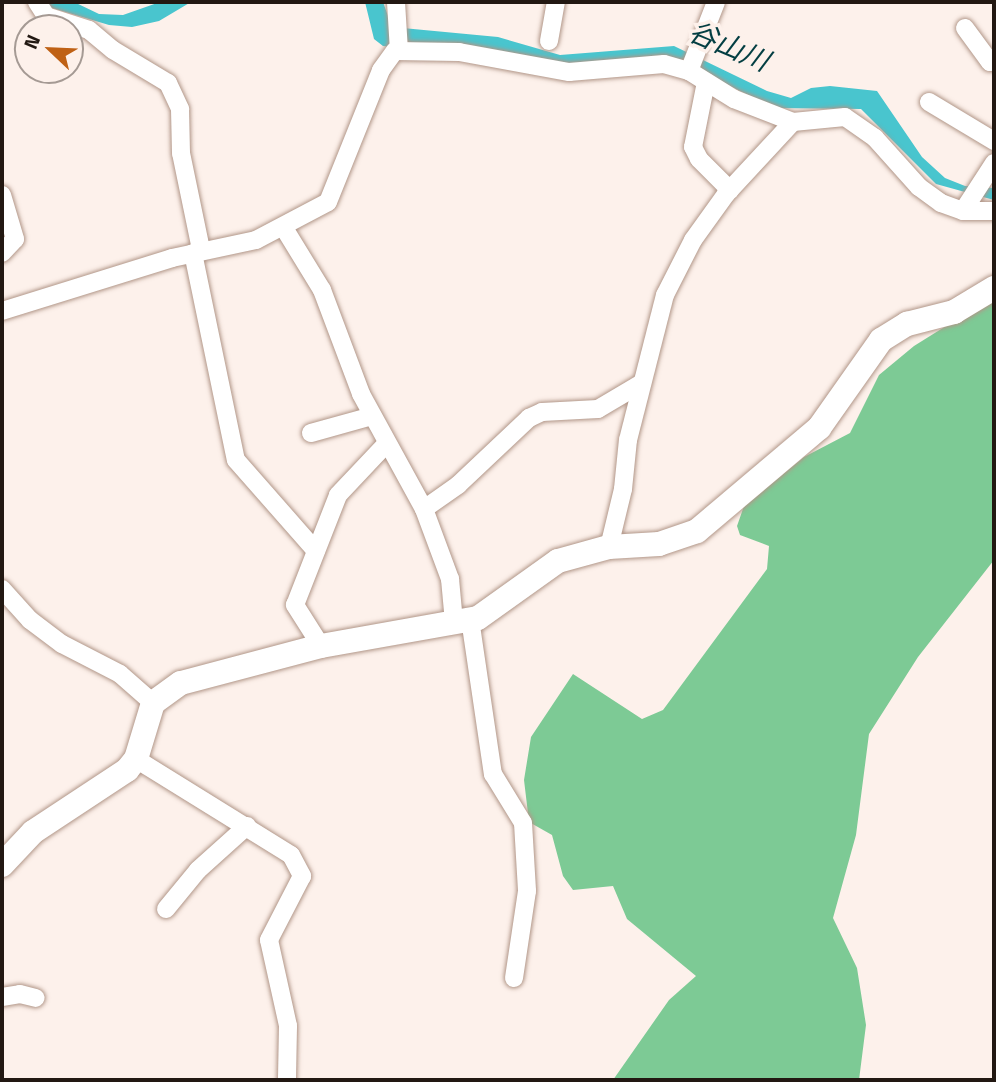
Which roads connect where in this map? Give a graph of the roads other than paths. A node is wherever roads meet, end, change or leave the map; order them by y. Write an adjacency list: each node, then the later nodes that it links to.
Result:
1 (556, 2): 6 (street)
2 (716, 2): 9 (street)
3 (38, 4): 20 (street)
4 (396, 4): 7 (street)
5 (965, 28): 8 (street)
6 (549, 41)
7 (399, 51): 9 (street); 19 (street)
8 (994, 61)
9 (689, 71): 10 (street)
10 (706, 82): 12 (street); 15 (street)
11 (929, 102): 13 (street)
12 (793, 122): 15 (street); 17 (street)
13 (994, 141)
14 (990, 170): 17 (street)
15 (730, 190): 24 (street)
16 (2, 195): 21 (street)
17 (963, 211): 18 (street)
18 (994, 212)
19 (284, 228): 20 (street); 25 (street)
20 (197, 251): 23 (street); 30 (street)
21 (2, 253)
22 (994, 288): 29 (street)
23 (2, 312)
24 (642, 383): 28 (street); 29 (street)
25 (372, 416): 26 (street); 27 (street)
26 (311, 433)
27 (386, 444): 28 (street); 30 (street)
28 (424, 509): 32 (street)
29 (609, 547): 32 (street)
30 (316, 551): 33 (street)
31 (2, 589): 34 (street)
32 (462, 620): 33 (street); 39 (street)
33 (321, 646): 34 (street)
34 (153, 703): 35 (street)
35 (136, 759): 36 (street); 37 (street)
36 (247, 826): 38 (street); 42 (street)
37 (2, 865)
38 (166, 909)
39 (514, 978)
40 (2, 997): 41 (street)
41 (36, 999)
42 (287, 1080)

